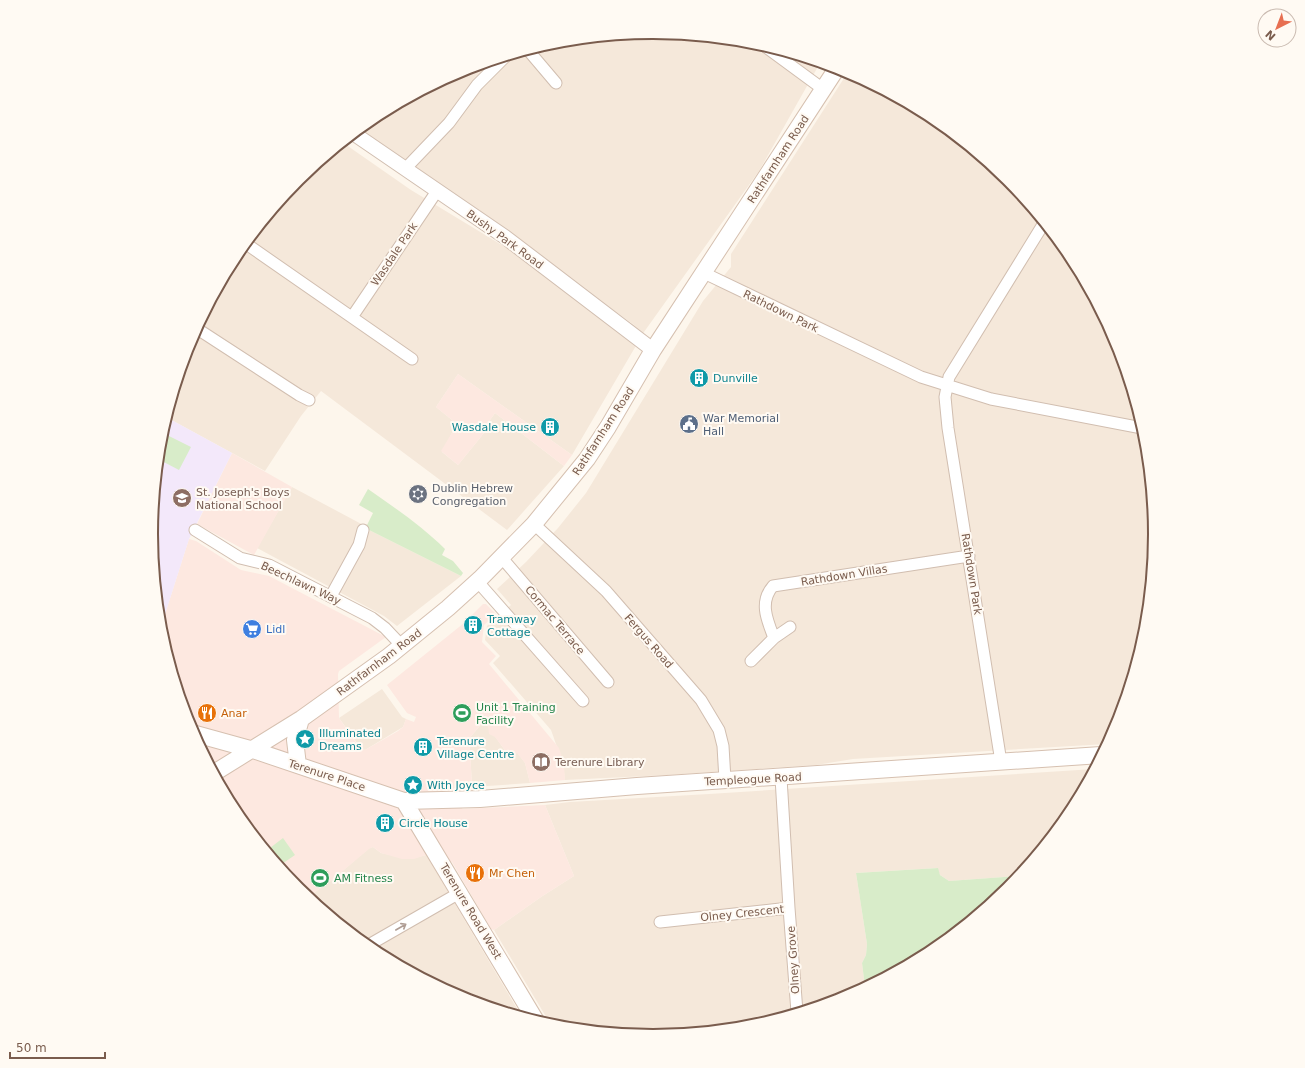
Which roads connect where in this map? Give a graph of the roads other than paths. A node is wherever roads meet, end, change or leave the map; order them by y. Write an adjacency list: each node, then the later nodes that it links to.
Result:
1 (532, 54): 5 (street)
2 (777, 55): 6 (street)
3 (499, 63): 8 (street)
4 (833, 74): 6 (main road, Rathfarnham Road)
5 (556, 83)
6 (823, 89): 12 (main road, Rathfarnham Road)
7 (358, 136): 8 (street, Bushy Park Road)
8 (405, 169): 9 (street, Bushy Park Road)
9 (437, 191): 13 (street, Wasdale Park); 15 (street, Bushy Park Road)
10 (1041, 228): 17 (street, Rathdown Park)
11 (250, 247): 13 (street)
12 (704, 273): 15 (main road, Rathfarnham Road); 17 (street, Rathdown Park)
13 (352, 317): 16 (street)
14 (201, 331): 18 (street)
15 (653, 350): 20 (main road, Rathfarnham Road)
16 (412, 359)
17 (947, 386): 19 (street, Rathdown Park); 23 (street, Rathdown Park)
18 (309, 400)
19 (1136, 427)
20 (534, 524): 24 (main road, Rathfarnham Road); 41 (street, Fergus Road)
21 (194, 530): 26 (street, Beechlawn Way)
22 (363, 530): 26 (street)
23 (970, 556): 28 (street, Rathdown Villas); 37 (street, Rathdown Park)
24 (502, 558): 25 (main road, Rathfarnham Road); 31 (street, Cormac Terrace)
25 (478, 582): 29 (main road, Rathfarnham Road); 32 (street)
26 (331, 596): 29 (street, Beechlawn Way)
27 (790, 627): 28 (street)
28 (774, 638): 30 (street)
29 (402, 646): 33 (main road, Rathfarnham Road)
30 (751, 661)
31 (608, 682)
32 (583, 701)
33 (301, 719): 35 (main road, Rathfarnham Road); 38 (main road)
34 (201, 735): 35 (main road, Terenure Place)
35 (250, 749): 38 (main road, Terenure Place); 39 (main road, Rathfarnham Road)
36 (1095, 755): 37 (main road, Templeogue Road)
37 (1001, 762): 40 (main road, Templeogue Road)
38 (298, 765): 42 (main road, Terenure Place)
39 (218, 770)
40 (781, 778): 41 (main road, Templeogue Road); 44 (street, Olney Crescent)
41 (724, 780): 42 (main road, Templeogue Road)
42 (404, 801): 43 (main road, Terenure Road West)
43 (461, 892): 46 (street, one-way to 43); 48 (main road, Terenure Road West)
44 (789, 908): 45 (street, Olney Crescent); 47 (street, Olney Grove)
45 (660, 922)
46 (373, 943)
47 (797, 1007)
48 (528, 1013)

